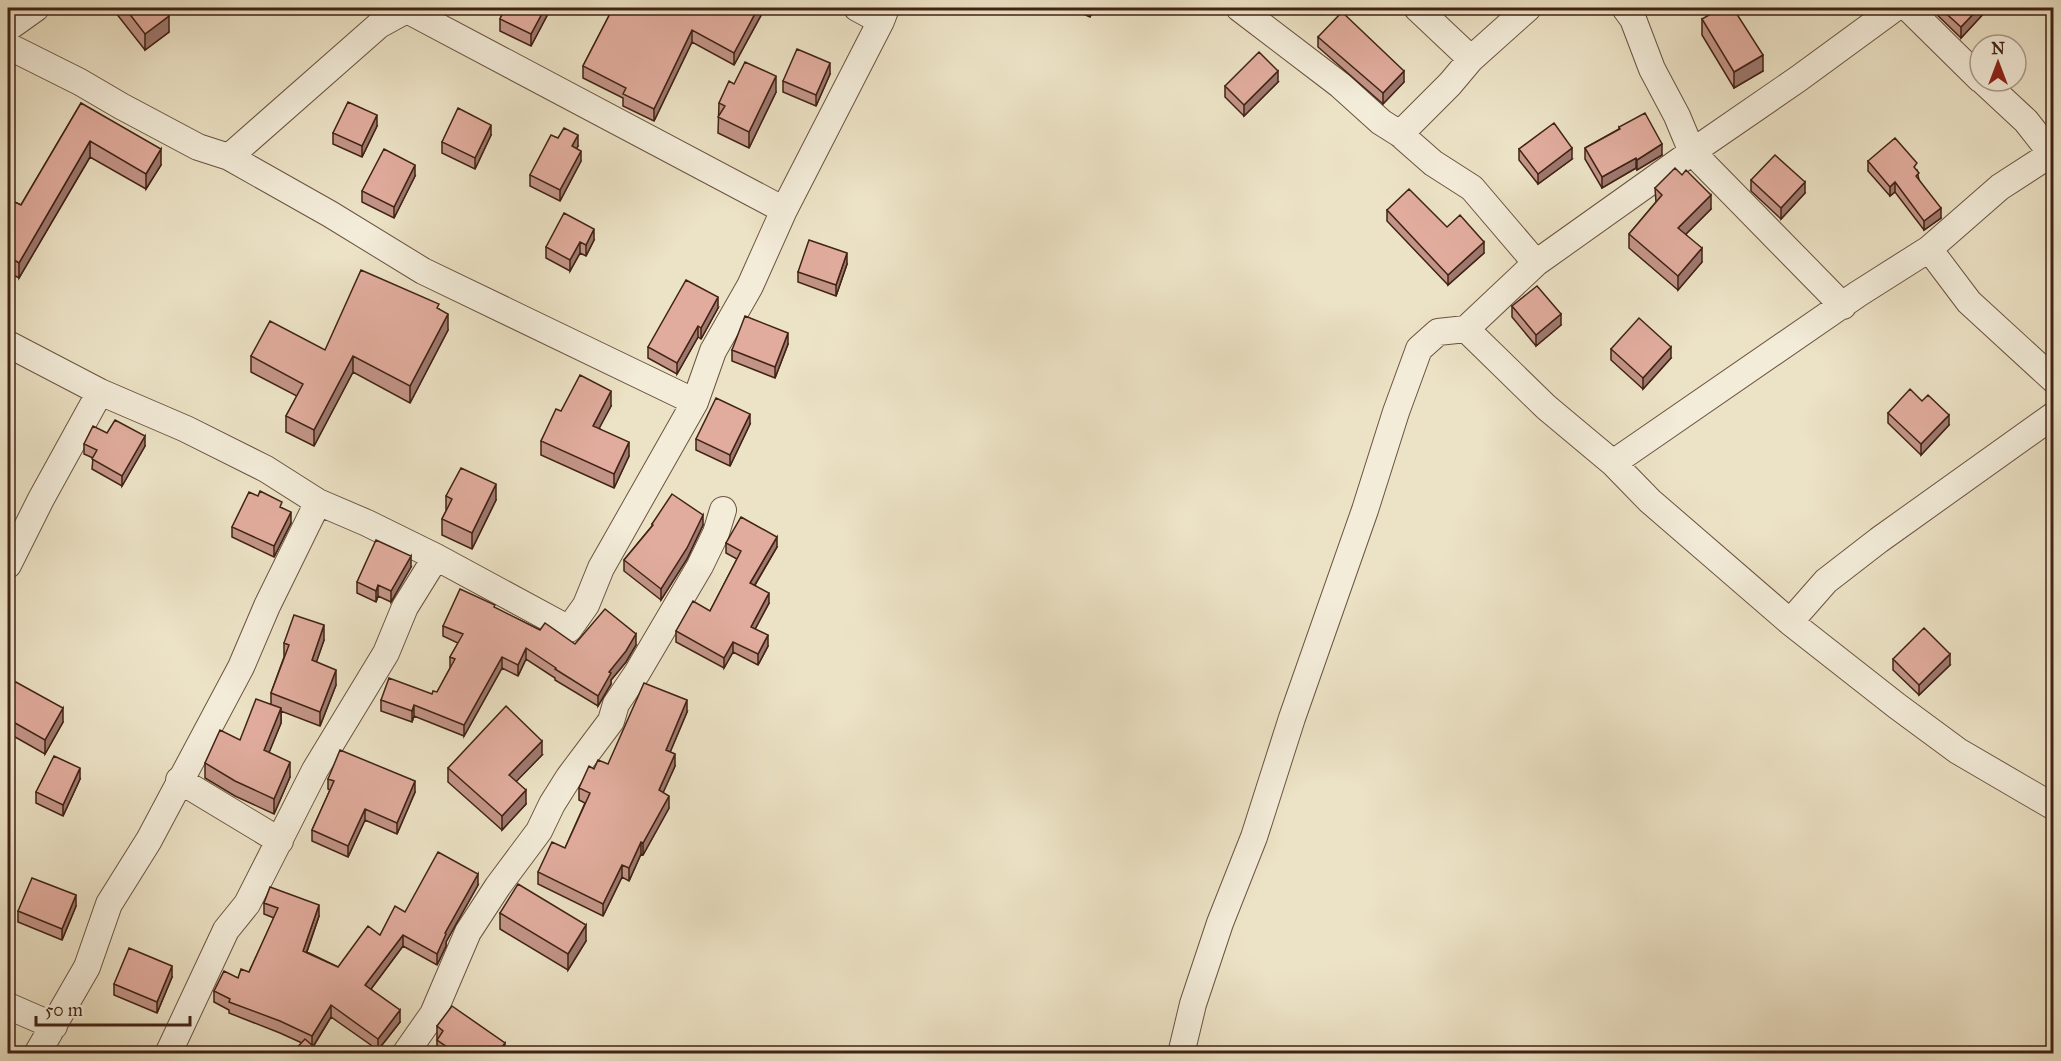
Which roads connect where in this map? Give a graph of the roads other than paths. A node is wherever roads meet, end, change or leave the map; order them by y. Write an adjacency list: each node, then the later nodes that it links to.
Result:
1 (36, 8): 11 (street)
2 (857, 8): 10 (street)
3 (1239, 8): 16 (street)
4 (1417, 8): 13 (street)
5 (1528, 8): 13 (street)
6 (1625, 8): 17 (street)
7 (1895, 8): 17 (street)
8 (1908, 8): 14 (street)
9 (409, 9): 19 (street); 20 (street)
10 (884, 14): 20 (street)
11 (8, 28)
12 (8, 46): 19 (street)
13 (1472, 59): 16 (street)
14 (1968, 67)
15 (1995, 93): 18 (street)
16 (1400, 134): 22 (street)
17 (1692, 152): 22 (street); 23 (street)
18 (2053, 153): 21 (street)
19 (229, 157): 28 (street)
20 (784, 210): 28 (street)
21 (1929, 249): 23 (street); 26 (street)
22 (1536, 263): 24 (street)
23 (1843, 306): 30 (street)
24 (1466, 329): 30 (street); 44 (street)
25 (8, 344): 27 (street)
26 (2054, 380)
27 (100, 392): 31 (street); 34 (street)
28 (695, 402): 33 (street)
29 (2054, 416): 35 (street)
30 (1612, 463): 35 (street)
31 (318, 502): 33 (street); 36 (street)
32 (723, 510): 43 (street)
33 (436, 557): 38 (street)
34 (8, 565)
35 (1790, 622): 37 (street)
36 (179, 780): 38 (street); 40 (street)
37 (2054, 807)
38 (280, 841): 42 (street)
39 (8, 1006): 40 (street)
40 (54, 1026): 41 (street)
41 (37, 1053)
42 (168, 1053)
43 (405, 1053)
44 (1181, 1053)

